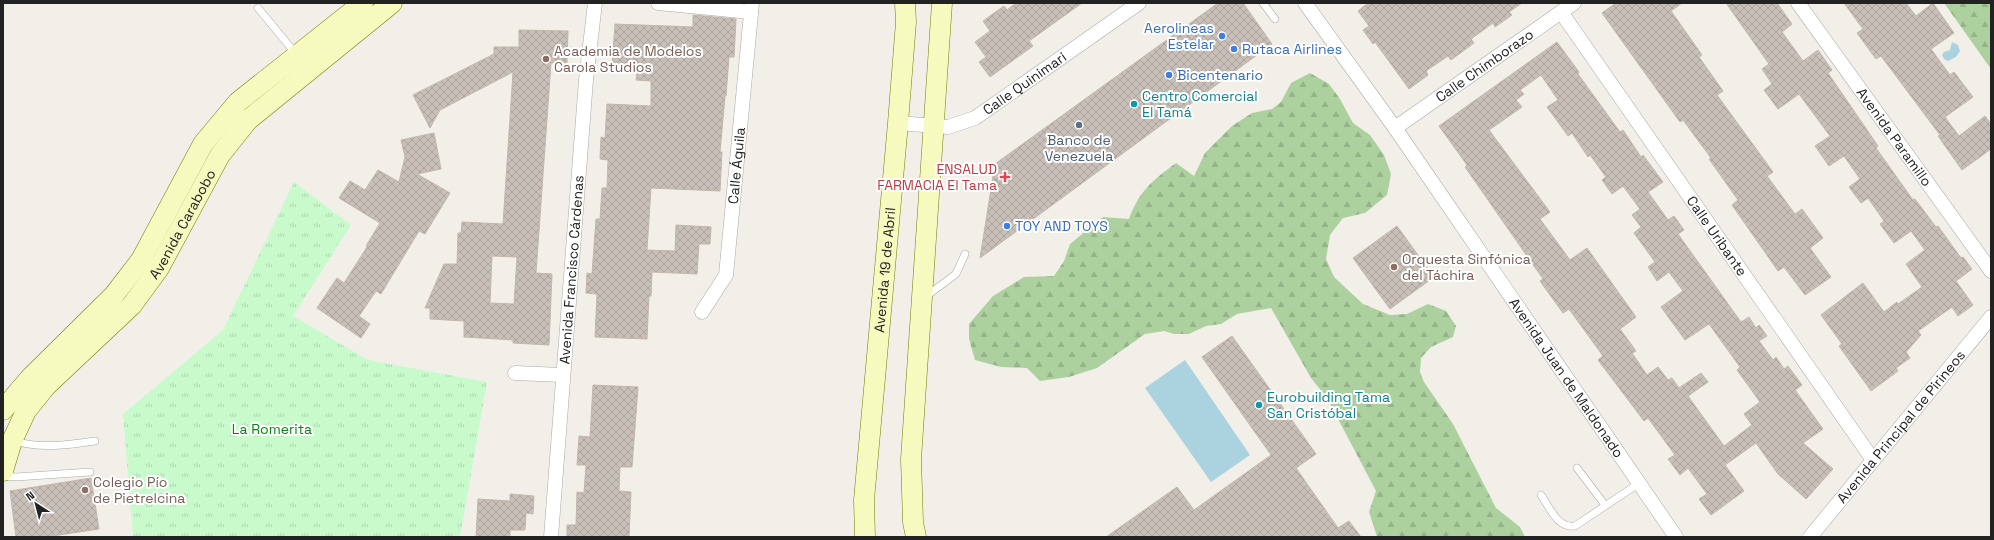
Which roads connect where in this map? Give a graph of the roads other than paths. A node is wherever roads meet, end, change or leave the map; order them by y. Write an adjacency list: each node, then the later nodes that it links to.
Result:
1 (363, 3): 16 (main road, Avenida Carabobo)
2 (392, 3): 28 (main road, Avenida Carabobo)
3 (595, 3): 26 (street, Avenida Francisco Cárdenas)
4 (658, 3): 13 (street, Calle Águila)
5 (905, 3): 17 (main road, Avenida 19 de Abril)
6 (942, 3): 18 (main road)
7 (1139, 3): 18 (street, Calle Quinimari)
8 (1263, 3): 15 (lane)
9 (1305, 3): 19 (street, Avenida Juan de Maldonado)
10 (1574, 3): 14 (street, Calle Chimborazo)
11 (1798, 3): 21 (street, Avenida Paramillo)
12 (258, 8): 16 (lane)
13 (752, 8): 23 (street, Calle Águila)
14 (1561, 12): 19 (street, Calle Chimborazo); 30 (street, Calle Uribante)
15 (1275, 19)
16 (297, 55): 27 (main road, Avenida Carabobo)
17 (898, 123): 18 (street, Calle Quinimari); 40 (main road, Avenida 19 de Abril)
18 (934, 126): 22 (main road)
19 (1395, 128): 35 (street, Avenida Juan de Maldonado)
20 (965, 254): 22 (lane)
21 (1991, 270)
22 (922, 300): 38 (main road)
23 (702, 312)
24 (1991, 317): 30 (street, Avenida Principal de Pirineos)
25 (515, 373): 26 (street)
26 (562, 375): 39 (street, Avenida Francisco Cárdenas)
27 (3, 410)
28 (12, 441): 29 (lane); 32 (main road, Avenida Carabobo)
29 (96, 441)
30 (1873, 460): 42 (street, Avenida Principal de Pirineos)
31 (1577, 468): 37 (lane)
32 (3, 471)
33 (90, 472): 34 (lane)
34 (3, 476)
35 (1638, 484): 37 (lane); 41 (street, Avenida Juan de Maldonado)
36 (1541, 495): 37 (lane)
37 (1605, 505)
38 (911, 534)
39 (551, 537)
40 (865, 537)
41 (1676, 537)
42 (1810, 537)

